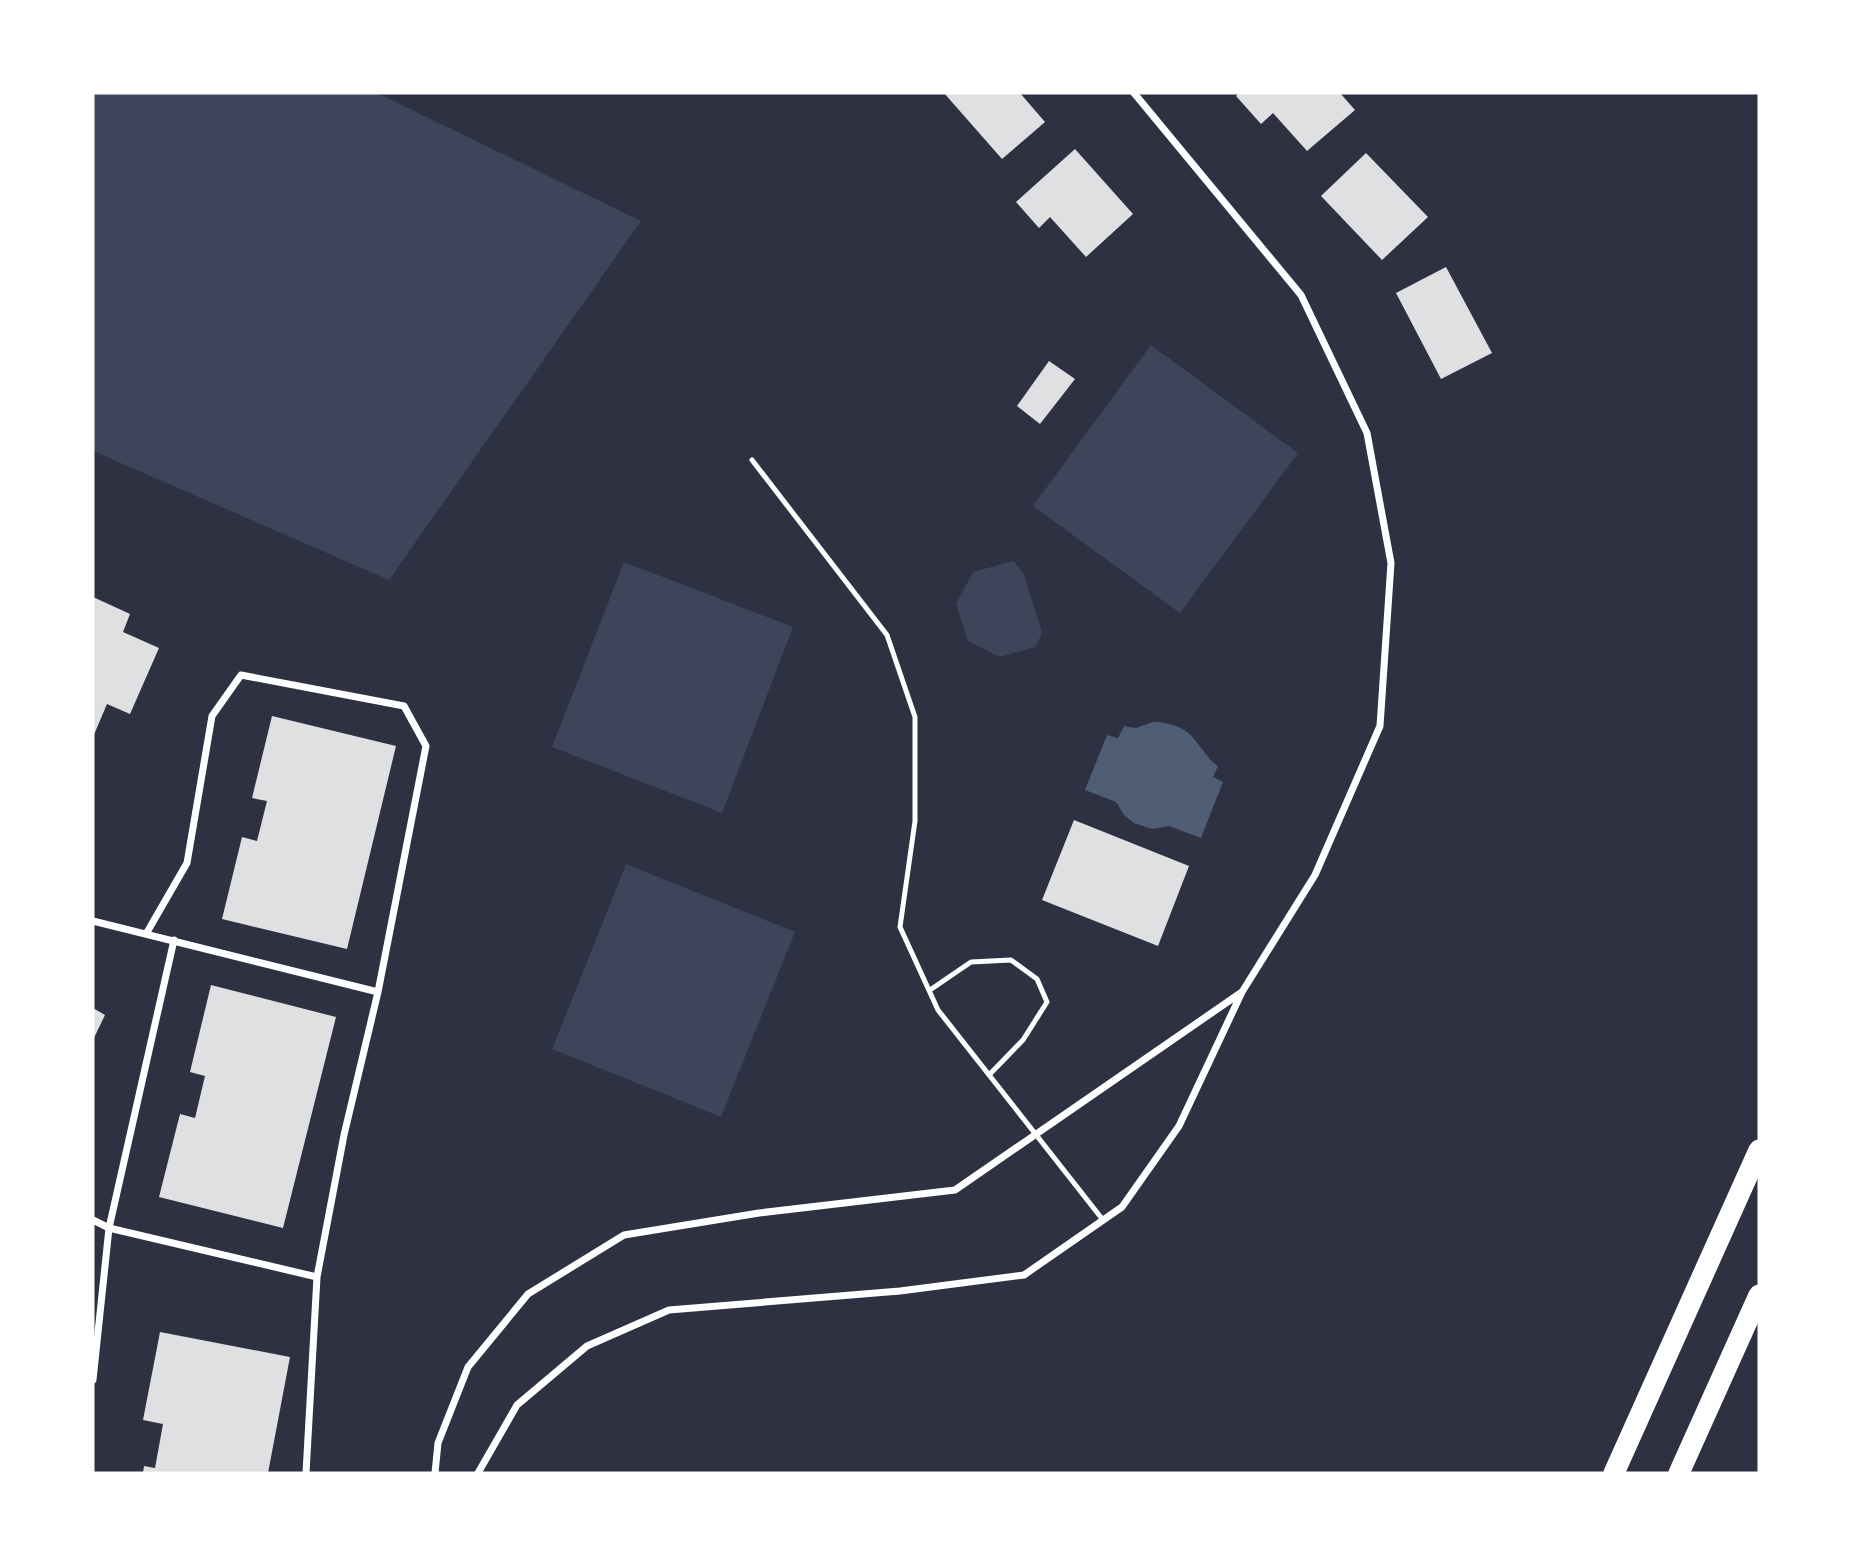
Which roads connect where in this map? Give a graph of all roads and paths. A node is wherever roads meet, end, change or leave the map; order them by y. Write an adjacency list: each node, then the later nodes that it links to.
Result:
1 (1134, 93): 8 (street)
2 (751, 460): 6 (lane)
3 (93, 920): 4 (street)
4 (146, 934): 5 (street); 7 (street)
5 (174, 940): 7 (street); 14 (street)
6 (930, 990): 9 (lane); 9 (lane)
7 (378, 992): 15 (street)
8 (1242, 992): 10 (street); 13 (street)
9 (989, 1075): 10 (lane)
10 (1035, 1135): 13 (lane); 20 (street)
11 (1759, 1150): 18 (highway)
12 (93, 1220): 14 (street)
13 (1103, 1220): 21 (street)
14 (109, 1228): 15 (street); 17 (street)
15 (317, 1277): 19 (street)
16 (1759, 1295): 24 (highway)
17 (93, 1380)
18 (1637, 1421): 22 (highway); 23 (highway)
19 (306, 1473)
20 (435, 1473)
21 (478, 1473)
22 (1605, 1473)
23 (1614, 1473)
24 (1679, 1473)

